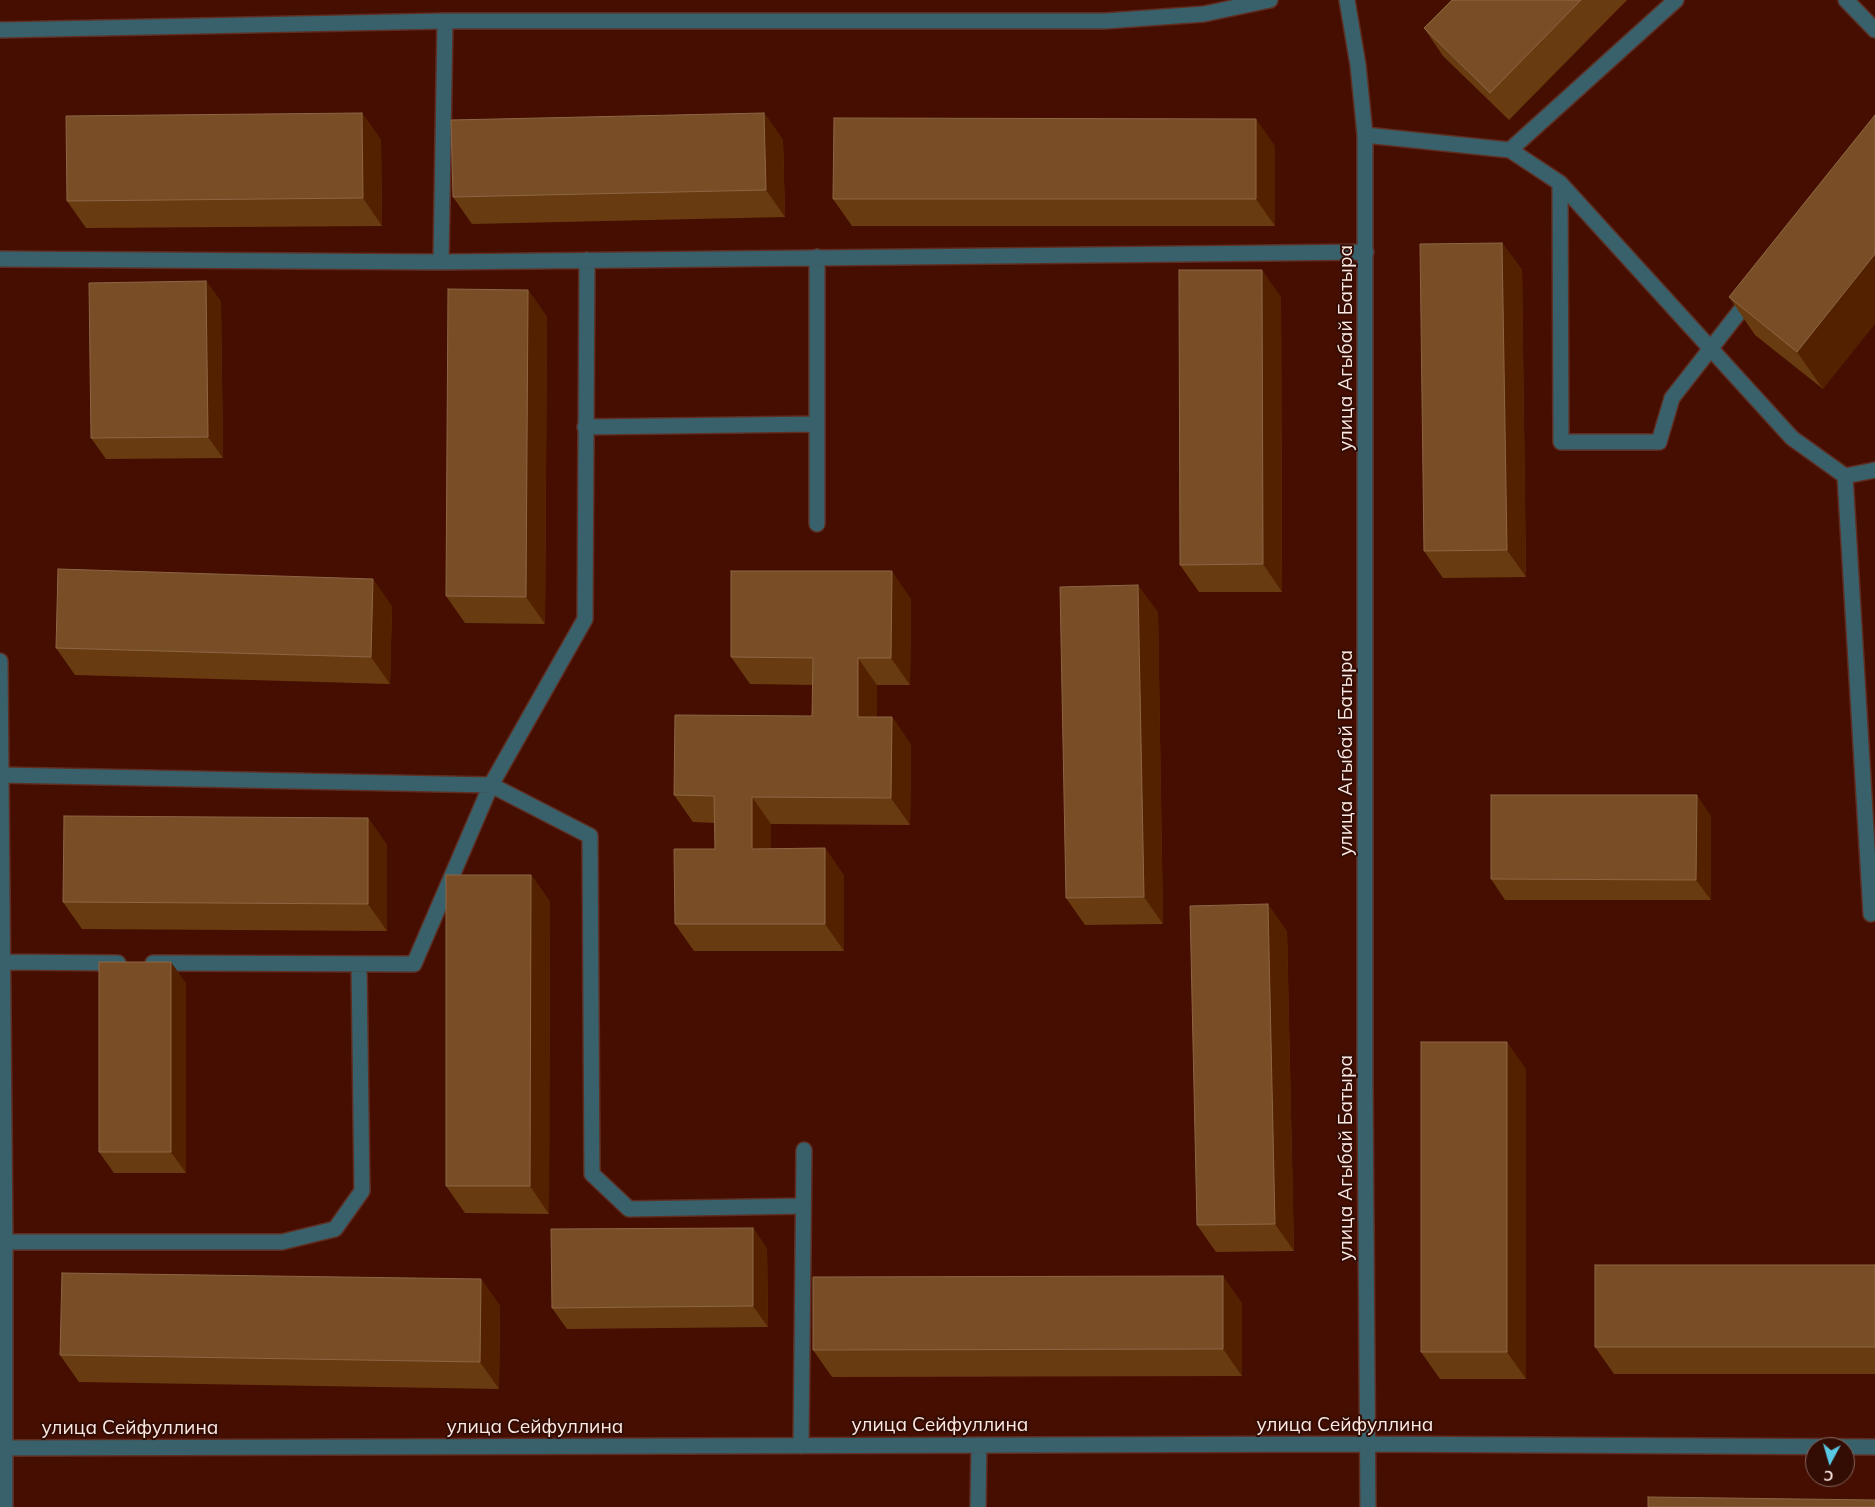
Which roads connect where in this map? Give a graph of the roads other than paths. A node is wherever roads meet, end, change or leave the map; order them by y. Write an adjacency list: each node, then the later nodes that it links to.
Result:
1 (1270, 0): 5 (street)
2 (1348, 0): 8 (street, улица Агыбай Батыра)
3 (1676, 0): 9 (street)
4 (1846, 0): 7 (street)
5 (445, 21): 6 (street); 15 (street)
6 (0, 30)
7 (1875, 30)
8 (1365, 135): 9 (street); 11 (street, улица Агыбай Батыра)
9 (1510, 150): 10 (street)
10 (1560, 183): 17 (street); 17 (street)
11 (1366, 252): 12 (street); 32 (street, улица Агыбай Батыра)
12 (817, 258): 14 (street); 18 (street)
13 (0, 259): 15 (street)
14 (586, 260): 15 (street); 19 (street)
15 (441, 262)
16 (1760, 286): 17 (street)
17 (1711, 348): 21 (street)
18 (817, 424): 19 (street); 22 (street)
19 (585, 427): 25 (street)
20 (1875, 470): 21 (street)
21 (1846, 476): 26 (street)
22 (817, 524)
23 (0, 661): 24 (street)
24 (1, 775): 25 (street); 27 (street)
25 (491, 785): 28 (street); 30 (street)
26 (1871, 914)
27 (2, 962): 28 (street); 31 (street)
28 (359, 964): 31 (street)
29 (804, 1150): 30 (street)
30 (803, 1206): 34 (street)
31 (5, 1242): 36 (street)
32 (1368, 1444): 33 (street, улица Сейфуллина); 35 (street, улица Сейфуллина); 39 (street, улица Агыбай Батыра)
33 (979, 1445): 34 (street, улица Сейфуллина); 38 (street)
34 (801, 1446): 36 (street, улица Сейфуллина)
35 (1875, 1447)
36 (6, 1448): 37 (street)
37 (5, 1507)
38 (978, 1507)
39 (1368, 1507)

